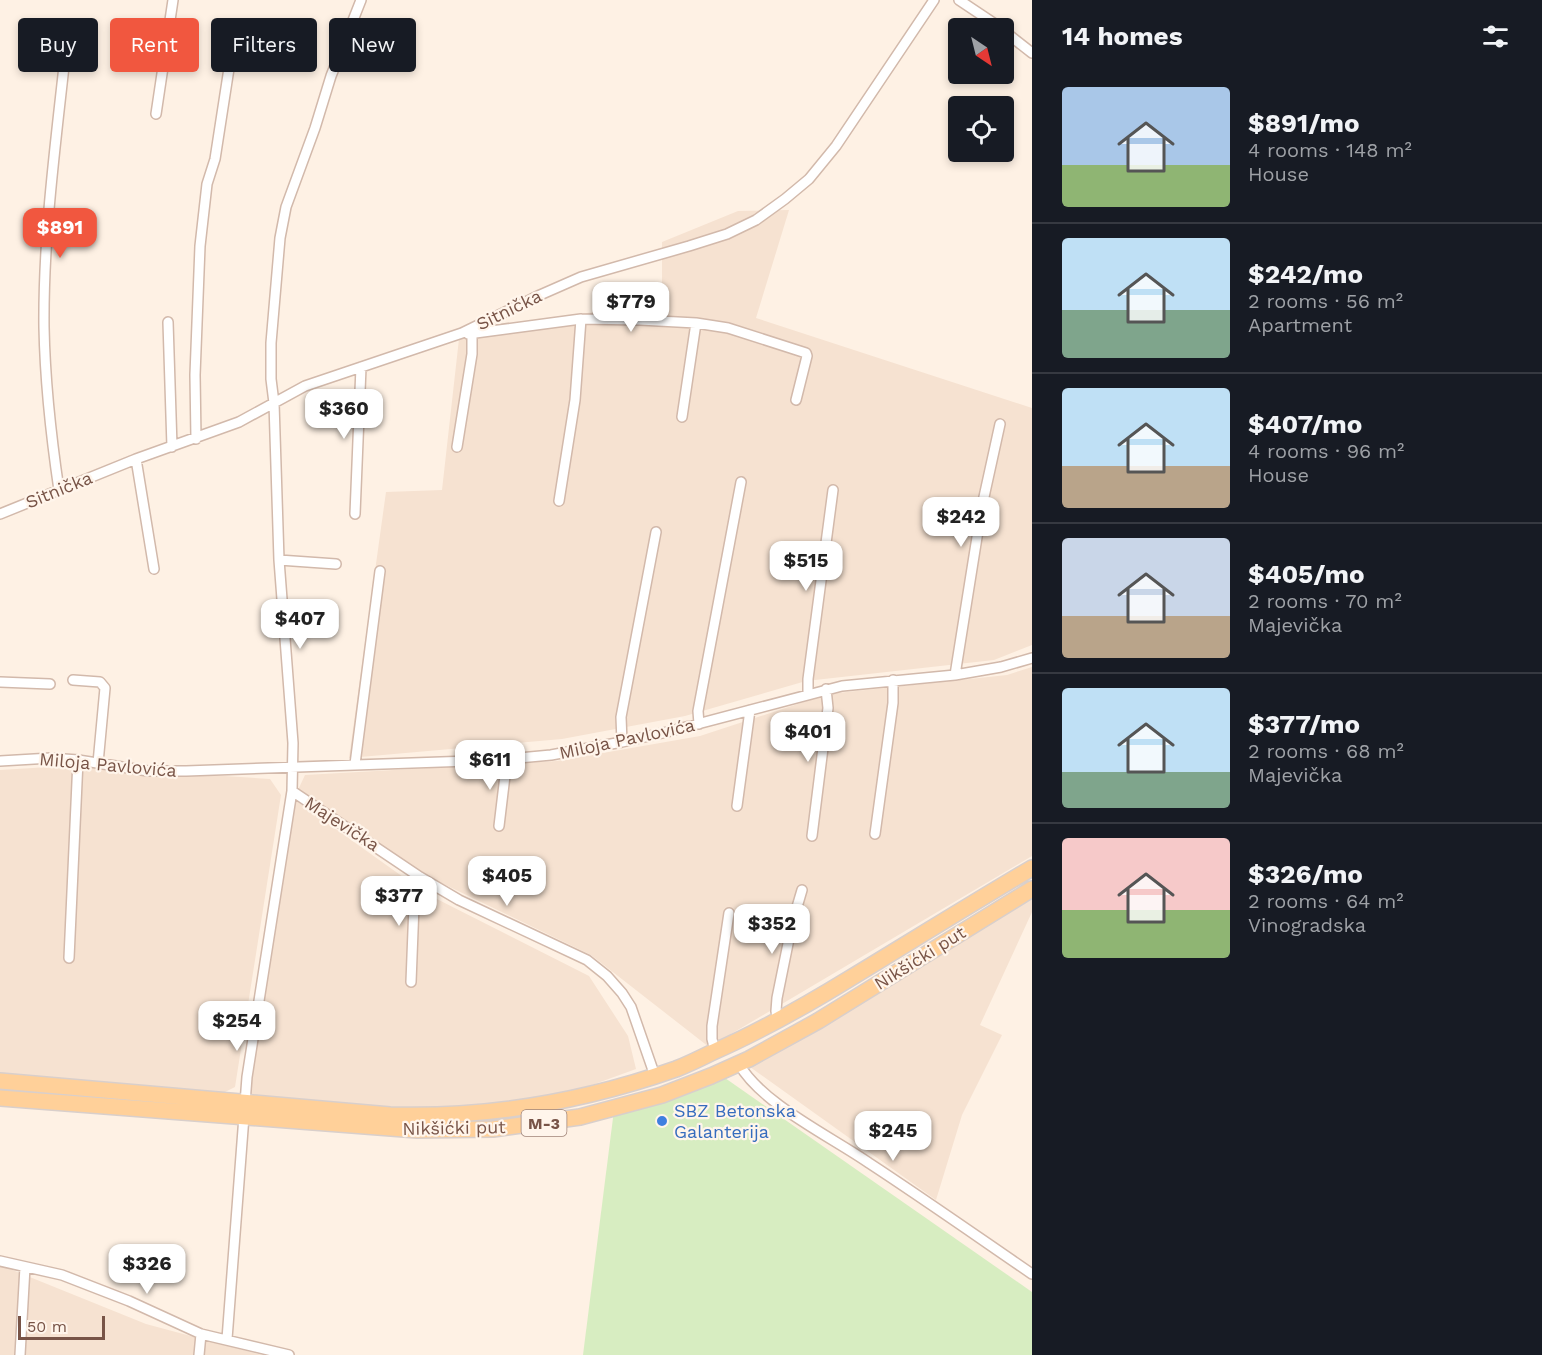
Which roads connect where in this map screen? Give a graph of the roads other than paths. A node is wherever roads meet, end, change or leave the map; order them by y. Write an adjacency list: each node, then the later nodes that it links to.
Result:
1 (173, 0): 10 (street)
2 (361, 0): 17 (street)
3 (934, 0): 14 (street, Sitnička)
4 (959, 0): 5 (street)
5 (985, 18)
6 (1014, 39): 7 (street)
7 (1032, 53)
8 (64, 72): 25 (street)
9 (228, 72): 20 (street)
10 (156, 114)
11 (581, 319): 13 (street); 14 (street); 27 (street)
12 (168, 322): 21 (street)
13 (696, 323): 16 (street); 18 (street)
14 (467, 333): 15 (street, Sitnička); 22 (street)
15 (361, 368): 17 (street, Sitnička); 29 (street)
16 (796, 400)
17 (274, 403): 20 (street, Sitnička); 31 (street)
18 (682, 417)
19 (1000, 424): 36 (street)
20 (196, 439): 21 (street, Sitnička)
21 (172, 447): 23 (street, Sitnička)
22 (457, 447)
23 (136, 459): 25 (street, Sitnička); 33 (street)
24 (741, 482): 44 (street)
25 (59, 490): 28 (street, Sitnička)
26 (833, 490): 42 (street)
27 (559, 501)
28 (0, 514)
29 (355, 514)
30 (656, 532): 45 (street)
31 (279, 560): 32 (street); 51 (street)
32 (336, 564)
33 (154, 569)
34 (380, 572): 50 (street)
35 (1032, 658): 36 (street, Miloja Pavlovića)
36 (955, 675): 38 (street, Miloja Pavlovića)
37 (73, 680): 49 (street)
38 (893, 680): 41 (street, Miloja Pavlovića); 55 (street)
39 (0, 682): 40 (street)
40 (50, 684)
41 (826, 689): 42 (street, Miloja Pavlovića); 56 (street)
42 (808, 694): 43 (street, Miloja Pavlovića)
43 (750, 710): 44 (street, Miloja Pavlovića); 53 (street)
44 (699, 724): 45 (street, Miloja Pavlovića)
45 (622, 742): 46 (street, Miloja Pavlovića)
46 (507, 759): 50 (street, Miloja Pavlovića); 54 (street)
47 (78, 760): 48 (street, Miloja Pavlovića); 49 (street, Miloja Pavlovića); 62 (street)
48 (0, 761)
49 (98, 763): 51 (street, Miloja Pavlovića)
50 (355, 764): 51 (street, Miloja Pavlovića)
51 (292, 767): 52 (street)
52 (292, 791): 58 (street, Majevička); 70 (street)
53 (737, 806)
54 (499, 826)
55 (875, 834)
56 (812, 836)
57 (1032, 868): 64 (main road)
58 (420, 877): 63 (street); 67 (street, Majevička)
59 (1032, 889): 66 (main road, Nikšićki put / M-3)
60 (802, 890): 64 (street)
61 (729, 913): 65 (street)
62 (69, 958)
63 (411, 982)
64 (778, 1021): 65 (main road)
65 (715, 1052): 67 (main road)
66 (739, 1064): 70 (main road, Nikšićki put / M-3); 73 (street)
67 (655, 1076): 70 (main road)
68 (0, 1081): 70 (main road)
69 (0, 1098): 70 (main road, Nikšićki put / M-3)
70 (244, 1109): 75 (street)
71 (0, 1261): 72 (street)
72 (25, 1267): 74 (street); 77 (street)
73 (1032, 1274)
74 (201, 1334): 75 (street); 78 (street)
75 (227, 1340): 76 (street)
76 (267, 1352): 79 (street)
77 (20, 1355)
78 (199, 1355)
79 (289, 1355)

